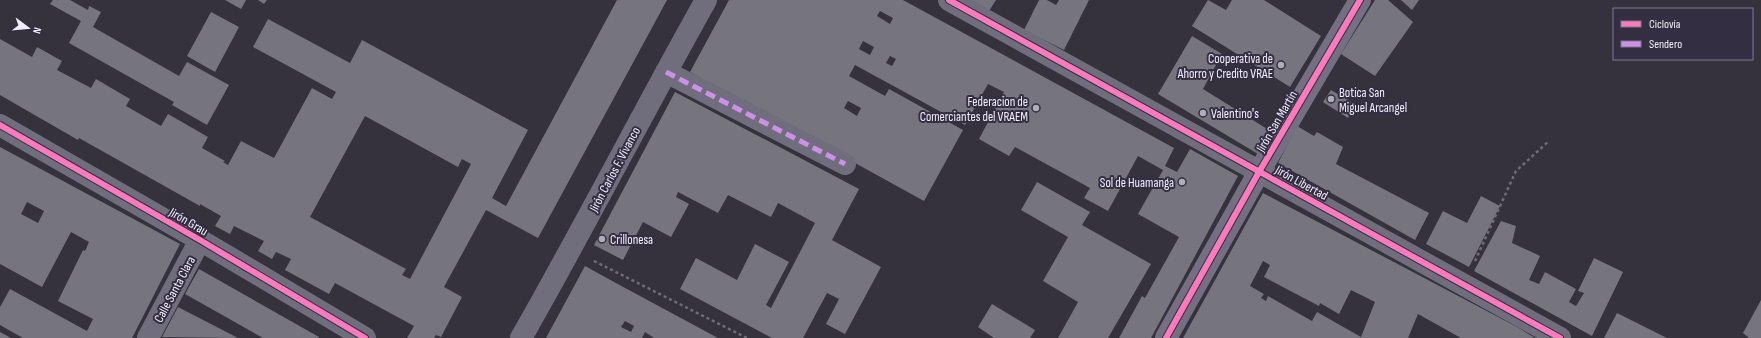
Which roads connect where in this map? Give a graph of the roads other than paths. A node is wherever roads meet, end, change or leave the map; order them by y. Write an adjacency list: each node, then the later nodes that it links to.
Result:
1 (706, 0): 4 (street, Jirón Carlos F. Vivanco)
2 (949, 0): 7 (street, Jirón Libertad)
3 (1360, 0): 7 (street, Jirón San Martín)
4 (666, 72): 6 (street); 11 (street, Jirón Carlos F. Vivanco)
5 (0, 125): 8 (street, Jirón Grau)
6 (845, 164)
7 (1259, 172): 12 (street, Jirón San Martín); 13 (street, Jirón Libertad)
8 (200, 240): 9 (street, Calle Santa Clara); 10 (street, Jirón Grau)
9 (148, 338)
10 (365, 338)
11 (521, 338)
12 (1166, 338)
13 (1560, 338)

